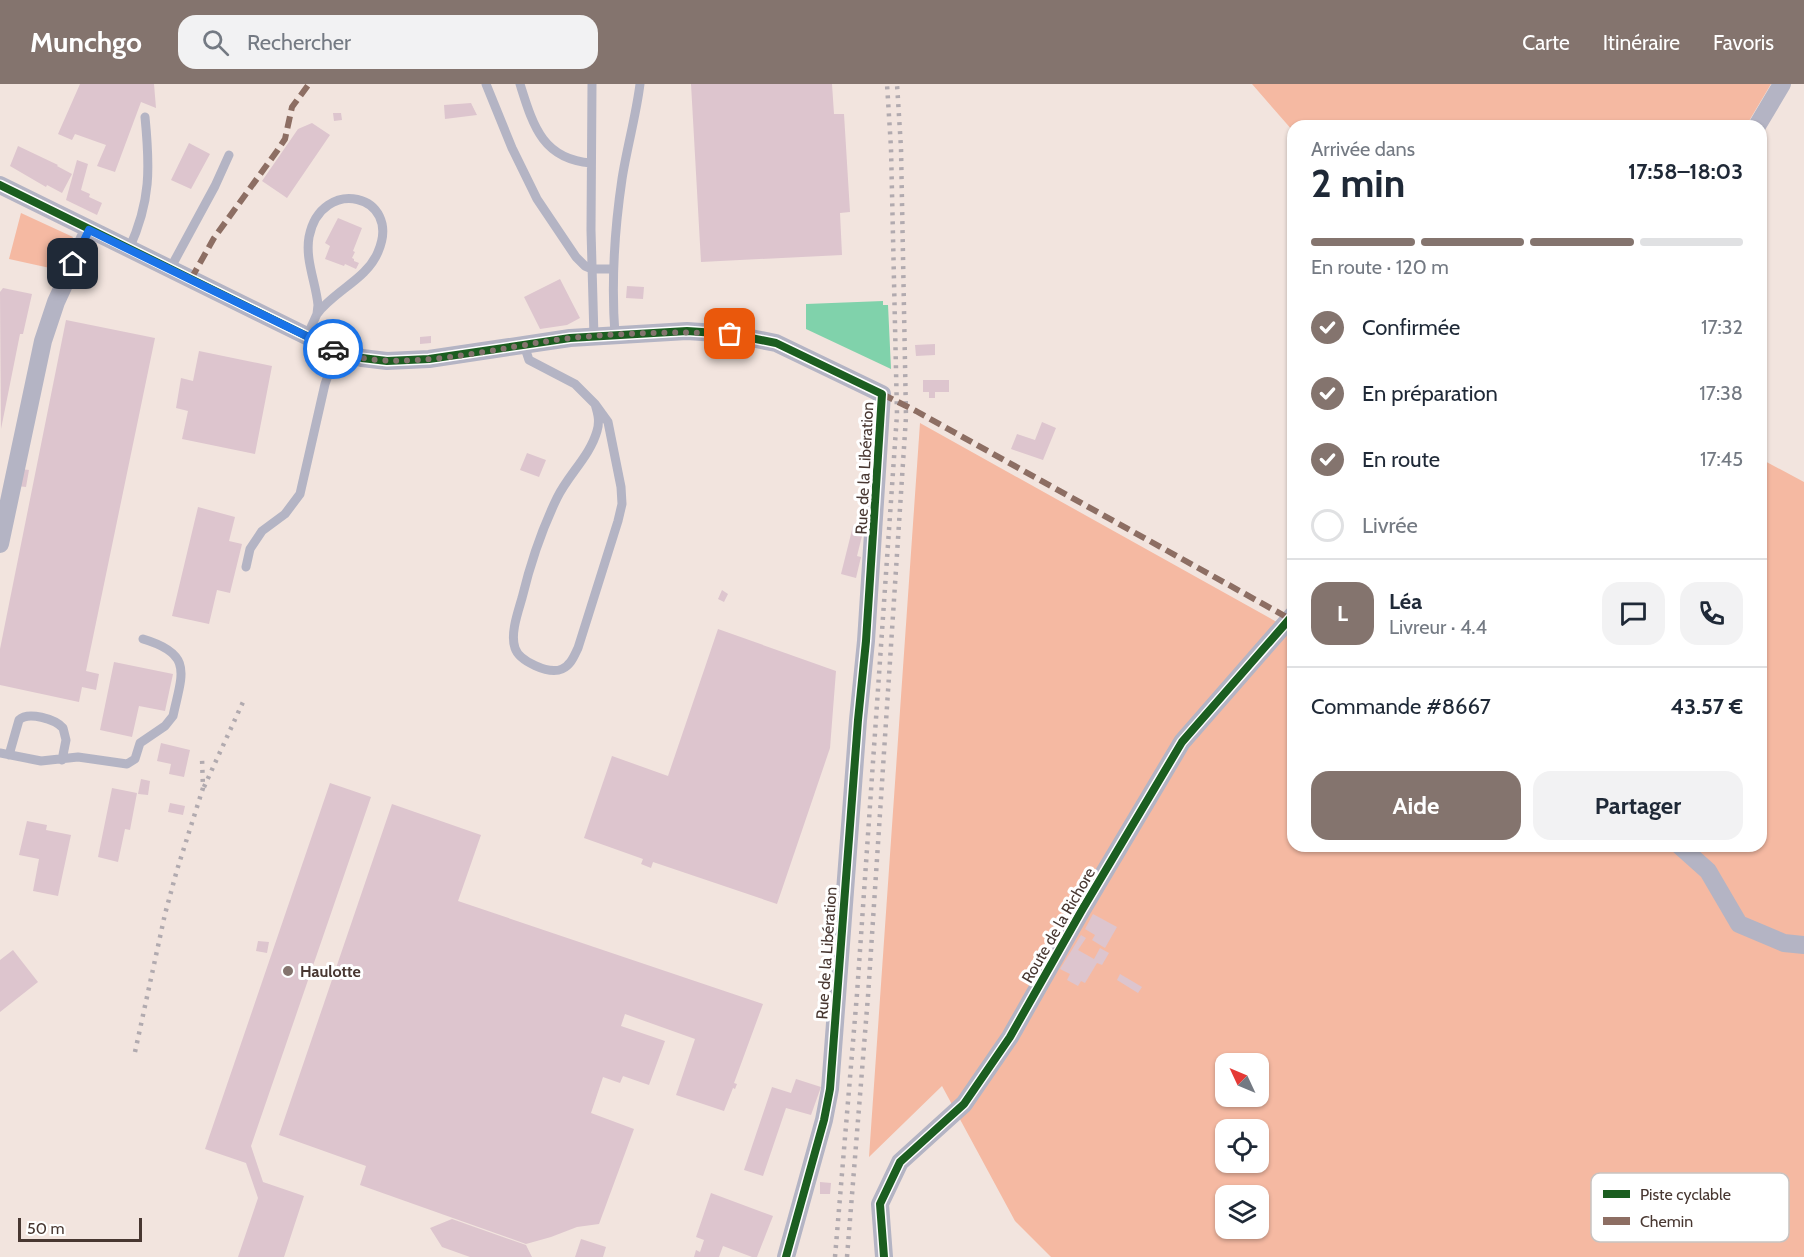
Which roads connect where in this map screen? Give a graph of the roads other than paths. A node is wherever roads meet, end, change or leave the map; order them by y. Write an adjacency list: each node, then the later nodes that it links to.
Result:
1 (486, 84): 13 (lane)
2 (520, 84): 9 (lane)
3 (592, 84): 9 (lane)
4 (640, 84): 15 (lane)
5 (1782, 84): 7 (street)
6 (146, 117): 12 (lane)
7 (1761, 120)
8 (229, 155): 14 (lane)
9 (591, 163): 13 (lane)
10 (0, 184): 11 (street, Rue de la Libération)
11 (89, 230): 12 (street, Rue de la Libération); 23 (street)
12 (129, 249): 14 (street, Rue de la Libération)
13 (592, 268): 15 (lane); 19 (lane)
14 (170, 269): 18 (street, Rue de la Libération)
15 (612, 269): 17 (lane)
16 (317, 314): 16 (lane); 18 (lane)
17 (615, 335): 19 (street, Rue de la Libération); 31 (street, Rue de la Libération)
18 (308, 336): 21 (street, Rue de la Libération)
19 (594, 337): 20 (street, Rue de la Libération)
20 (524, 345): 21 (street, Rue de la Libération); 22 (lane)
21 (337, 351): 24 (lane)
22 (595, 404): 22 (lane)
23 (0, 544)
24 (246, 567)
25 (1287, 622): 32 (street, Route de la Richore)
26 (143, 639): 28 (lane)
27 (4, 754): 28 (lane); 28 (lane)
28 (62, 760)
29 (1687, 852): 30 (street)
30 (1804, 945)
31 (786, 1257)
32 (884, 1257)

